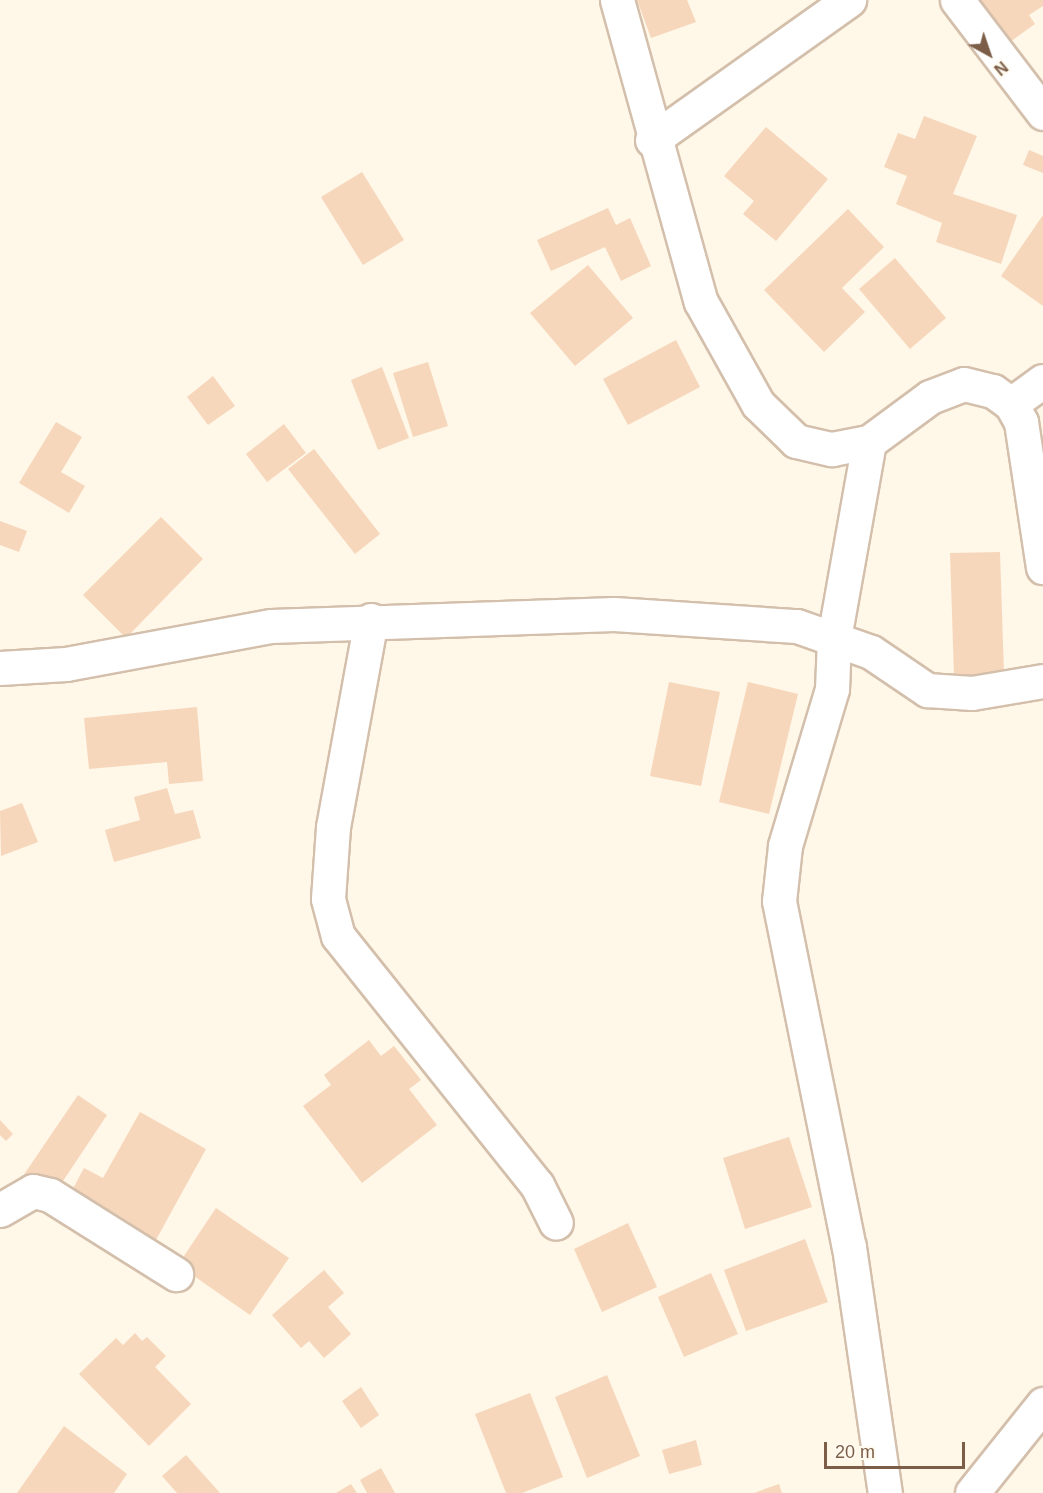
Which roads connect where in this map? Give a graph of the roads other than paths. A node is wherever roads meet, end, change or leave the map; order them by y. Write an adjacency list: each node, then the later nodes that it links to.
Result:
1 (617, 0): 5 (street)
2 (849, 0): 5 (street)
3 (957, 0): 4 (street)
4 (1043, 113)
5 (652, 140): 8 (street)
6 (1043, 381): 7 (street)
7 (1011, 404): 8 (street); 9 (street)
8 (869, 442): 11 (street)
9 (1043, 567)
10 (370, 621): 11 (street); 12 (street); 15 (street)
11 (834, 638): 13 (street); 18 (street)
12 (0, 668)
13 (1043, 681)
14 (0, 1210): 16 (street)
15 (556, 1222)
16 (176, 1274)
17 (1043, 1404): 19 (street)
18 (885, 1493)
19 (972, 1493)

